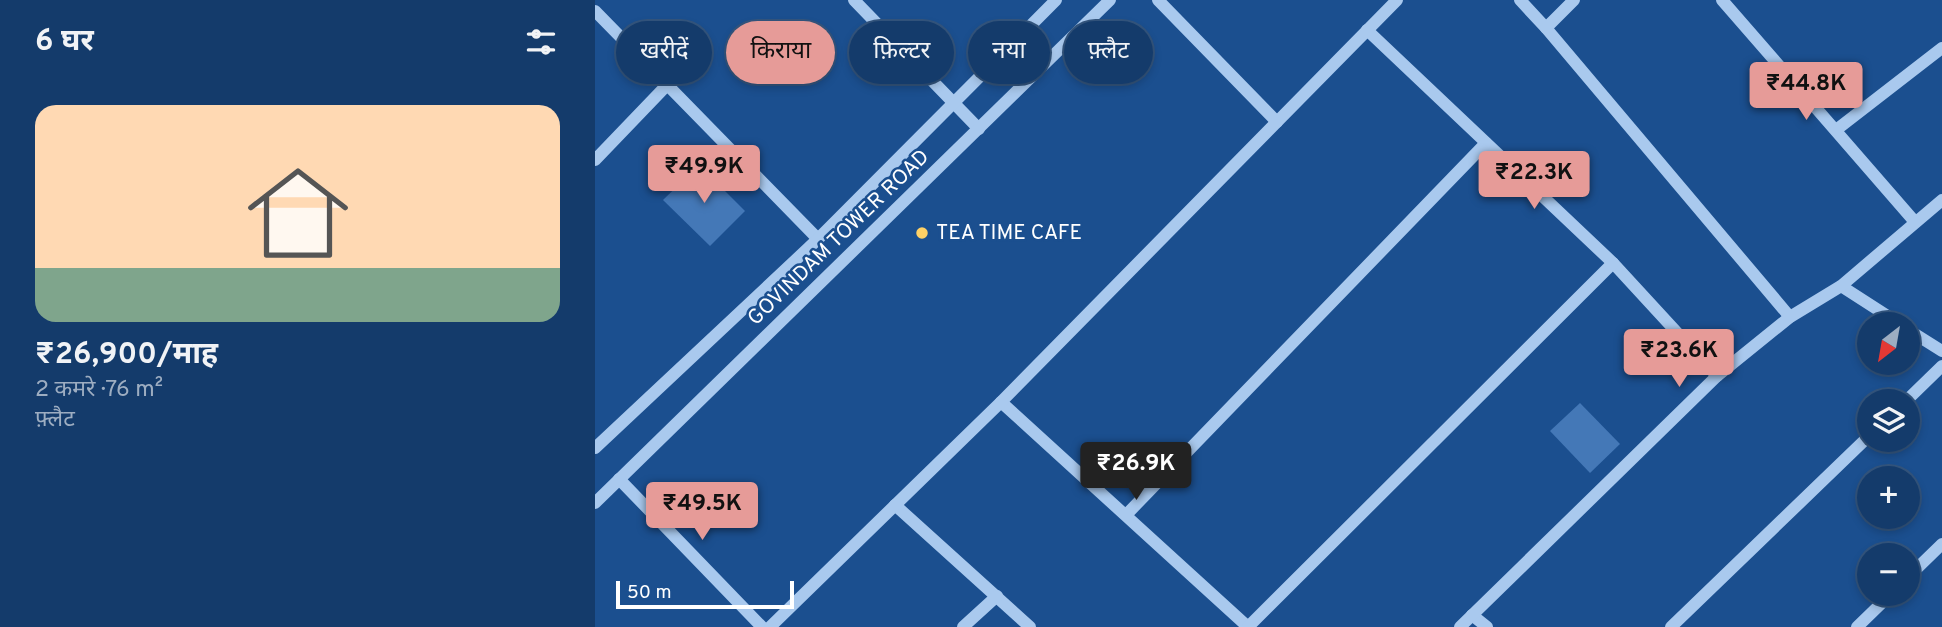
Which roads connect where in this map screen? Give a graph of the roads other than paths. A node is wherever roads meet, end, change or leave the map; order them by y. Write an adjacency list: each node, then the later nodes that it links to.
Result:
1 (854, 0): 14 (street)
2 (1056, 0): 14 (street, GOVINDAM TOWER ROAD)
3 (1110, 0): 16 (street, GOVINDAM TOWER ROAD)
4 (1158, 0): 15 (street)
5 (1397, 0): 11 (street)
6 (1520, 0): 10 (street)
7 (1574, 0): 10 (street)
8 (1722, 0): 17 (street)
9 (595, 11): 13 (street)
10 (1546, 28): 26 (street)
11 (1367, 30): 15 (street); 18 (street)
12 (1942, 48): 17 (street)
13 (667, 85): 19 (street); 22 (street)
14 (954, 103): 16 (street); 22 (street, GOVINDAM TOWER ROAD)
15 (1277, 122): 32 (street)
16 (979, 129): 35 (street, GOVINDAM TOWER ROAD)
17 (1836, 130): 21 (street)
18 (1486, 143): 23 (street); 38 (street)
19 (595, 160)
20 (1942, 200): 21 (street)
21 (1915, 222): 24 (street)
22 (818, 239): 33 (street, GOVINDAM TOWER ROAD)
23 (1613, 263): 30 (street); 48 (street)
24 (1841, 286): 25 (street); 26 (street)
25 (1881, 312)
26 (1790, 317): 30 (street)
27 (1920, 337): 28 (street)
28 (1942, 351)
29 (1942, 366): 31 (street)
30 (1717, 376): 43 (street)
31 (1918, 389)
32 (1001, 402): 37 (street); 38 (street)
33 (595, 448)
34 (1857, 448): 51 (street)
35 (619, 479): 36 (street, GOVINDAM TOWER ROAD); 44 (street)
36 (595, 503)
37 (895, 505): 41 (street); 45 (street)
38 (1126, 515): 48 (street)
39 (1942, 544): 40 (street)
40 (1920, 565)
41 (997, 596): 46 (street); 47 (street)
42 (1879, 606): 52 (street)
43 (1472, 615): 49 (street); 50 (street)
44 (761, 627)
45 (770, 627)
46 (963, 627)
47 (1030, 627)
48 (1248, 627)
49 (1459, 627)
50 (1487, 627)
51 (1671, 627)
52 (1857, 627)

